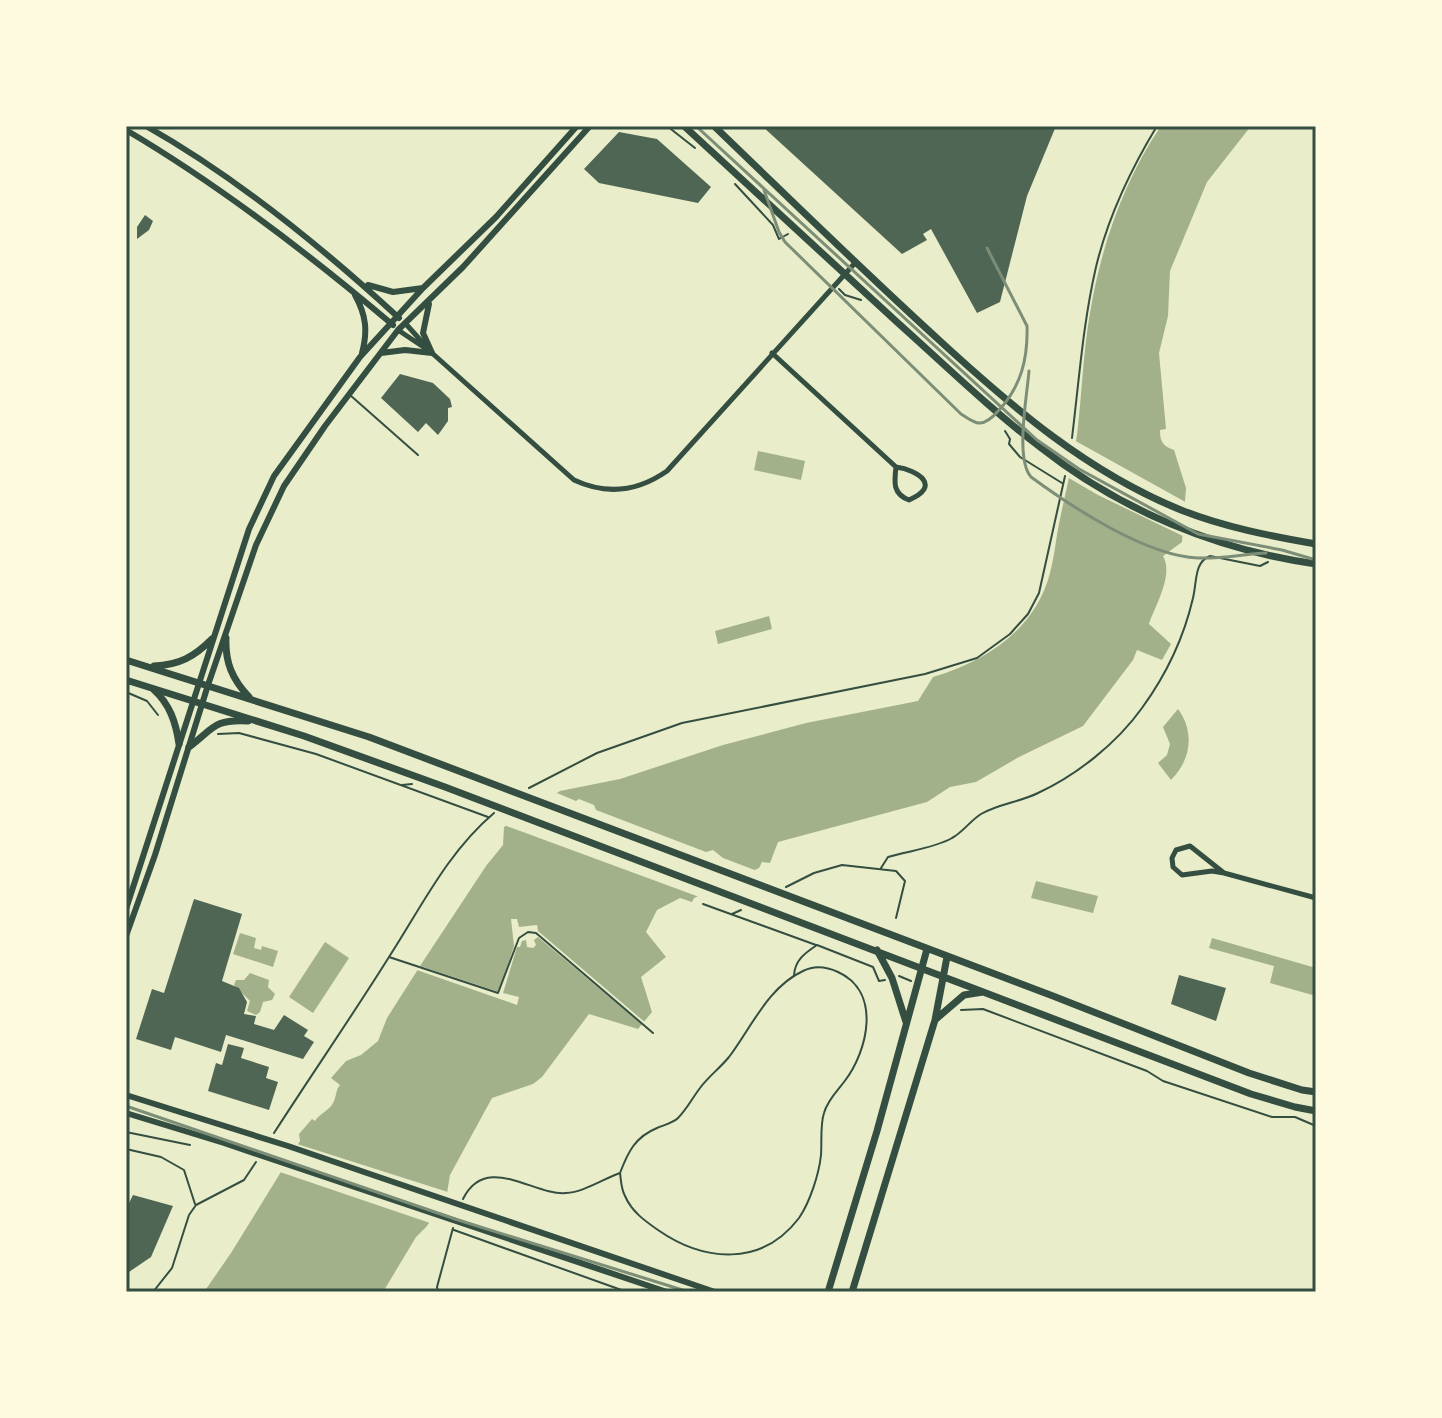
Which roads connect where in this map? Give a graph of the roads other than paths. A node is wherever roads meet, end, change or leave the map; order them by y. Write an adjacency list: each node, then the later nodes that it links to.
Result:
1 (146, 126): 9 (street)
2 (577, 126): 10 (street)
3 (590, 126): 12 (street)
4 (684, 126): 8 (main road)
5 (714, 126): 7 (main road)
6 (126, 130): 11 (street)
7 (855, 263): 8 (street); 24 (main road)
8 (844, 274): 18 (street); 25 (main road)
9 (360, 281): 10 (street); 13 (street)
10 (423, 288): 13 (street)
11 (351, 289): 14 (street); 20 (street)
12 (430, 300): 15 (street); 17 (street)
13 (397, 316): 14 (street); 15 (street)
14 (390, 323): 16 (street); 20 (street)
15 (405, 323): 16 (street); 17 (street)
16 (398, 330): 17 (street); 19 (street)
17 (432, 353): 18 (street); 19 (street)
18 (772, 353): 23 (street)
19 (380, 354): 21 (street)
20 (360, 357): 27 (street)
21 (348, 394): 22 (lane); 26 (street)
22 (418, 455)
23 (896, 467): 23 (street)
24 (1316, 544)
25 (1316, 564)
26 (226, 638): 32 (street); 34 (main road)
27 (212, 639): 29 (main road); 31 (street)
28 (126, 660): 29 (main road)
29 (148, 666): 31 (main road)
30 (126, 680): 33 (main road)
31 (198, 681): 32 (main road); 35 (street)
32 (208, 685): 34 (main road); 36 (street)
33 (151, 687): 35 (main road); 38 (main road)
34 (250, 698): 45 (main road)
35 (193, 700): 36 (main road); 38 (street)
36 (203, 703): 37 (main road); 39 (street)
37 (259, 722): 39 (main road); 44 (main road)
38 (179, 744): 42 (street)
39 (189, 747): 43 (street)
40 (1224, 873): 40 (street); 41 (street)
41 (1316, 898)
42 (126, 909)
43 (126, 936)
44 (874, 949): 47 (main road); 51 (main road)
45 (927, 949): 46 (main road); 47 (main road)
46 (947, 957): 48 (main road); 52 (main road)
47 (921, 967): 48 (main road); 51 (main road)
48 (943, 976): 49 (main road); 50 (main road)
49 (985, 992): 50 (main road); 54 (main road)
50 (935, 1020): 57 (main road)
51 (906, 1025): 56 (main road)
52 (1316, 1089)
53 (126, 1095): 59 (street)
54 (1316, 1111)
55 (126, 1113): 58 (street)
56 (829, 1288): 60 (main road)
57 (853, 1291)
58 (667, 1292)
59 (715, 1292)
60 (821, 1292)

